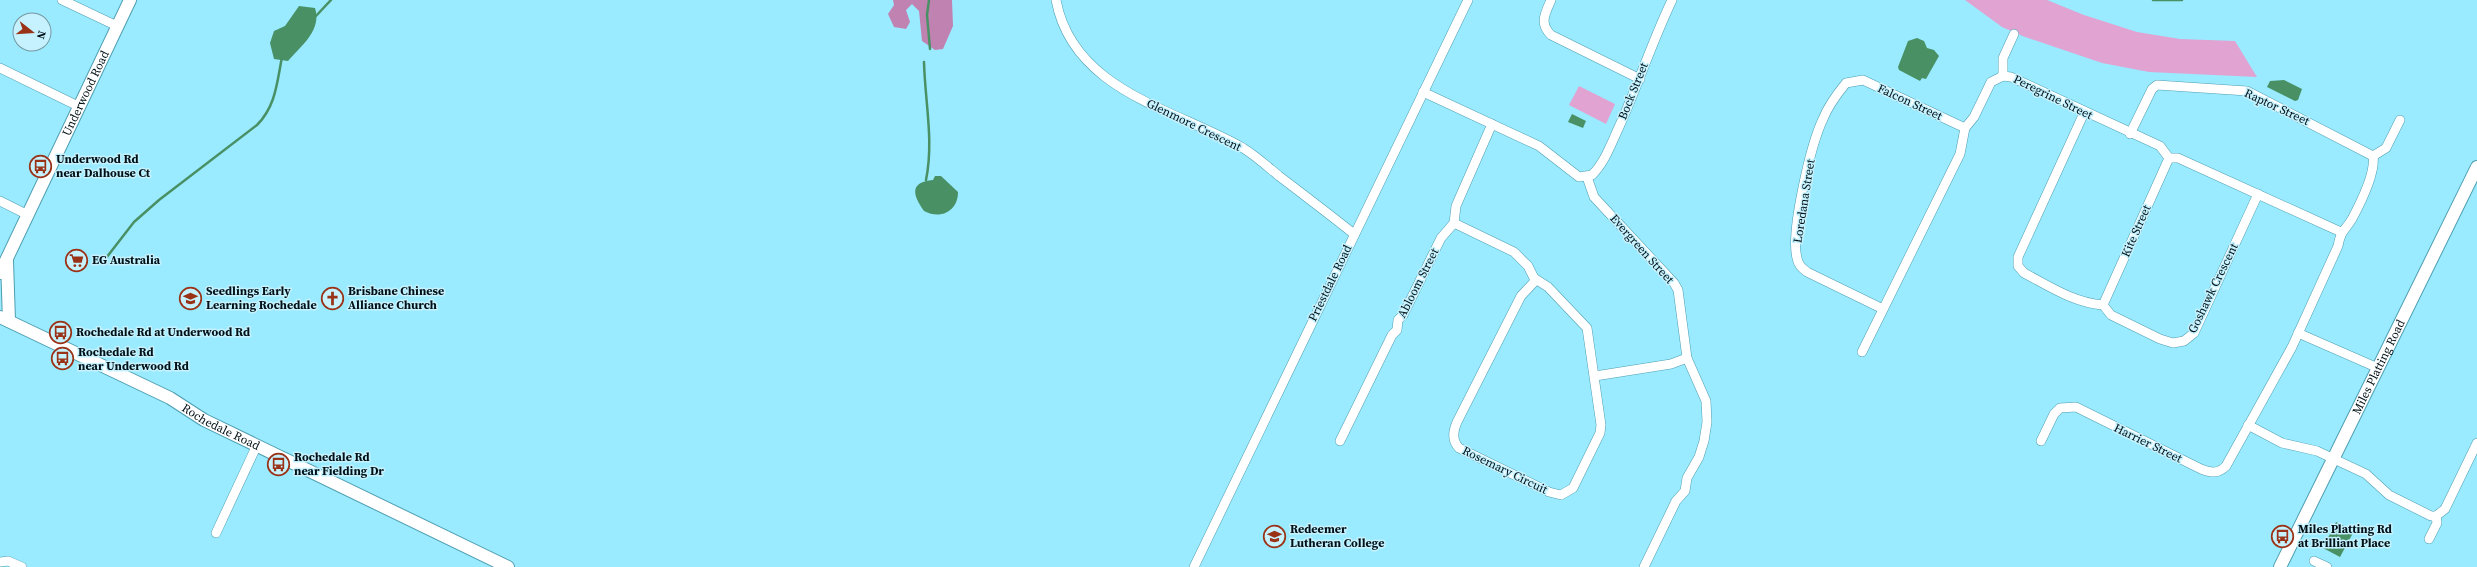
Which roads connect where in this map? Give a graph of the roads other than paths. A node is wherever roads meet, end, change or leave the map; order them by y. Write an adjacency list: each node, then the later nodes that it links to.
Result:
1 (62, 0): 7 (street)
2 (130, 0): 7 (main road, Underwood Road)
3 (1056, 0): 29 (street, Glenmore Crescent)
4 (1468, 0): 13 (street, Priestdale Road)
5 (1551, 0): 11 (street)
6 (1672, 0): 11 (street, Bock Street)
7 (117, 26): 14 (main road, Underwood Road)
8 (2014, 34): 10 (street)
9 (0, 68): 14 (street)
10 (2003, 76): 15 (street, Peregrine Street); 18 (street, Peregrine Street)
11 (1640, 79): 23 (street, Bock Street)
12 (1855, 80): 18 (street, Falcon Street); 34 (street, Loredana Street)
13 (1423, 92): 17 (street); 29 (street, Priestdale Road)
14 (78, 106): 26 (main road, Underwood Road)
15 (2084, 113): 19 (street, Peregrine Street); 33 (street)
16 (2400, 120): 20 (street)
17 (1492, 124): 23 (street); 27 (street)
18 (1965, 128): 34 (street, Peregrine Street)
19 (2130, 134): 20 (street, Raptor Street); 21 (street, Peregrine Street)
20 (2373, 156): 28 (street, Harrier Street)
21 (2169, 158): 24 (street); 33 (street, Kite Street)
22 (2477, 167): 39 (main road, Miles Platting Road)
23 (1587, 177): 38 (street, Evergreen Street)
24 (2258, 194): 28 (street); 33 (street, Goshawk Crescent)
25 (0, 201): 26 (street)
26 (28, 215): 30 (main road, Underwood Road)
27 (1454, 223): 32 (street, Rosemary Circuit); 42 (street, Abloom Street)
28 (2341, 232): 36 (street, Harrier Street)
29 (1354, 234): 54 (street, Priestdale Road)
30 (7, 258): 31 (main road, Underwood Road); 35 (main road)
31 (0, 273)
32 (1536, 280): 40 (street, Rosemary Circuit); 40 (street, Rosemary Circuit)
33 (2103, 305)
34 (1883, 309): 37 (street, Peregrine Street)
35 (5, 319): 45 (main road, Rochedale Road)
36 (2298, 333): 39 (street); 41 (street, Harrier Street)
37 (1862, 352)
38 (1687, 358): 40 (street); 55 (street, Evergreen Street)
39 (2378, 368): 46 (main road, Miles Platting Road)
40 (1595, 376)
41 (2248, 425): 43 (street, Harrier Street); 46 (street)
42 (1340, 441)
43 (2041, 441)
44 (2477, 444): 47 (street)
45 (257, 445): 48 (street); 53 (main road, Rochedale Road)
46 (2334, 459): 47 (street); 56 (main road, Miles Platting Road)
47 (2436, 516): 49 (street)
48 (216, 533)
49 (2429, 540)
50 (2314, 560): 57 (street)
51 (1, 562): 52 (street)
52 (22, 567)
53 (508, 567)
54 (1194, 567)
55 (1644, 567)
56 (2280, 567)
57 (2327, 567)

